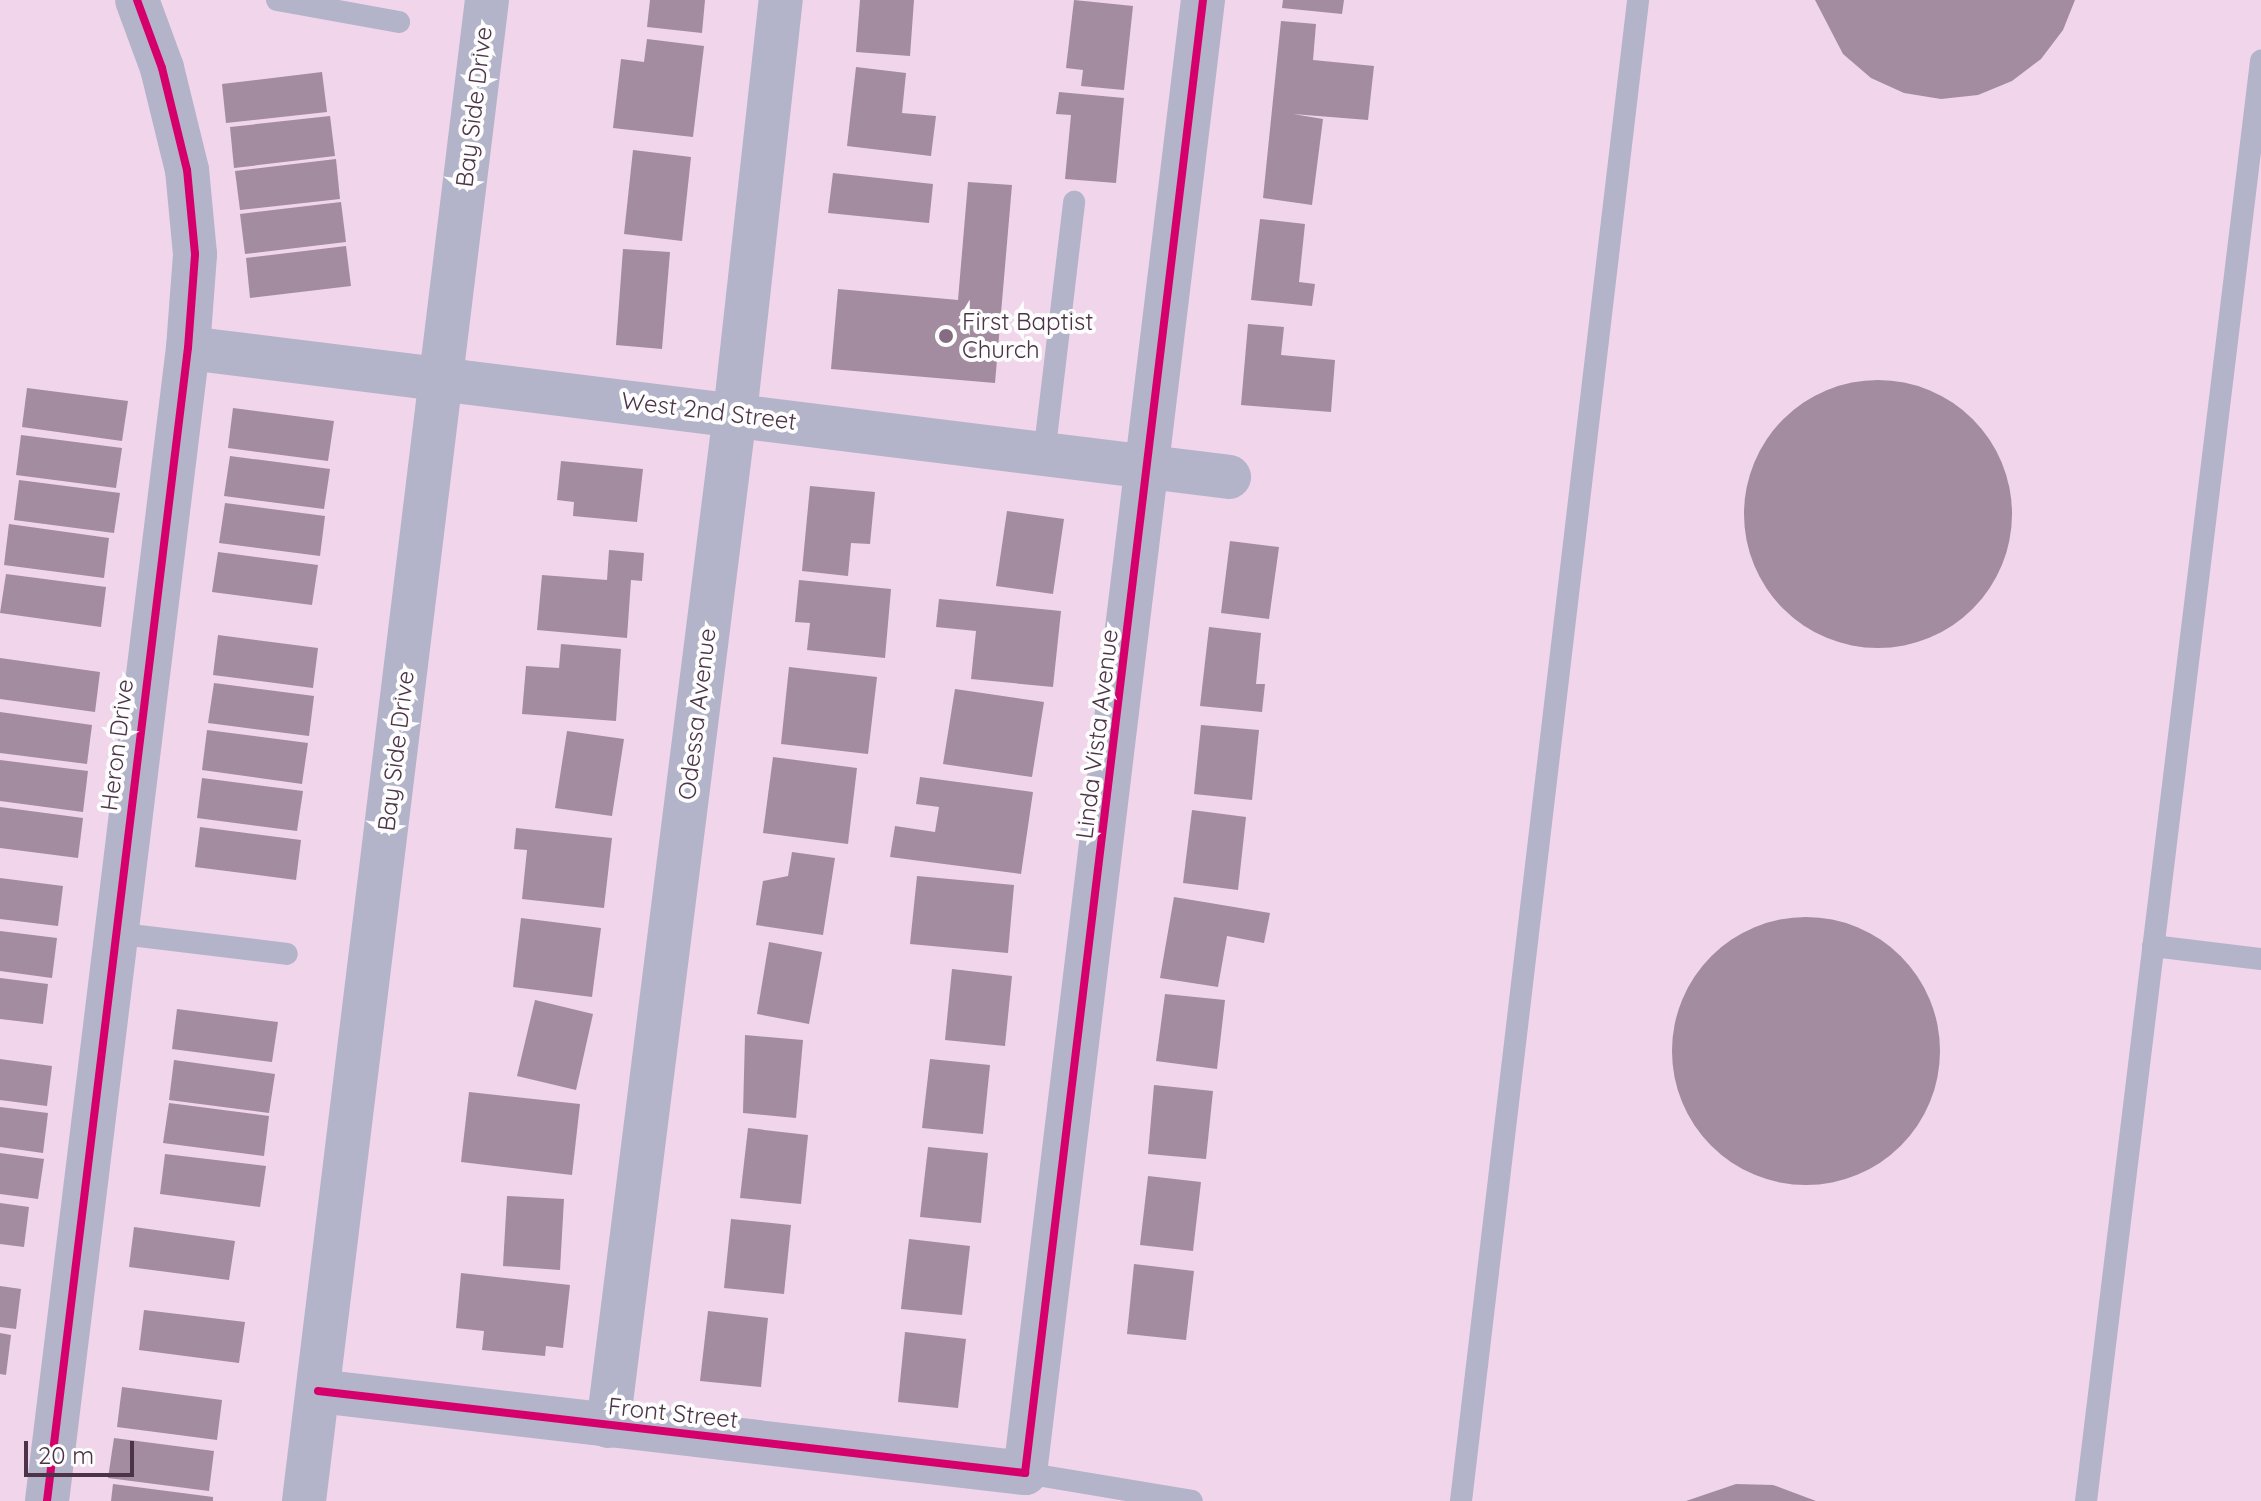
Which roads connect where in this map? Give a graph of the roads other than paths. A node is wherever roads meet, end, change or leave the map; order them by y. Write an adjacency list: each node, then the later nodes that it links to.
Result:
1 (137, 0): 10 (street, Heron Drive)
2 (277, 0): 7 (lane)
3 (487, 0): 11 (street, Bay Side Drive)
4 (781, 0): 12 (street, Odessa Avenue)
5 (1203, 0): 14 (street, Linda Vista Avenue)
6 (1638, 0): 27 (lane)
7 (399, 22)
8 (2261, 61): 17 (lane)
9 (1074, 202): 13 (lane)
10 (188, 348): 11 (street, West 2nd Street); 16 (street, Heron Drive)
11 (442, 379): 12 (street, West 2nd Street); 20 (street, Bay Side Drive)
12 (735, 414): 13 (street, West 2nd Street); 21 (street, Odessa Avenue)
13 (1044, 455): 14 (street, West 2nd Street)
14 (1150, 469): 15 (street, West 2nd Street); 22 (street, Linda Vista Avenue)
15 (1229, 477)
16 (114, 933): 18 (lane); 24 (street, Heron Drive)
17 (2153, 946): 19 (lane); 28 (lane)
18 (287, 954)
19 (2261, 959)
20 (318, 1391): 21 (street, Front Street); 25 (street, Bay Side Drive)
21 (608, 1426): 22 (street, Front Street)
22 (1025, 1473): 23 (lane)
23 (1098, 1493): 26 (lane)
24 (47, 1501)
25 (304, 1501)
26 (1192, 1501)
27 (1461, 1501)
28 (2086, 1501)

